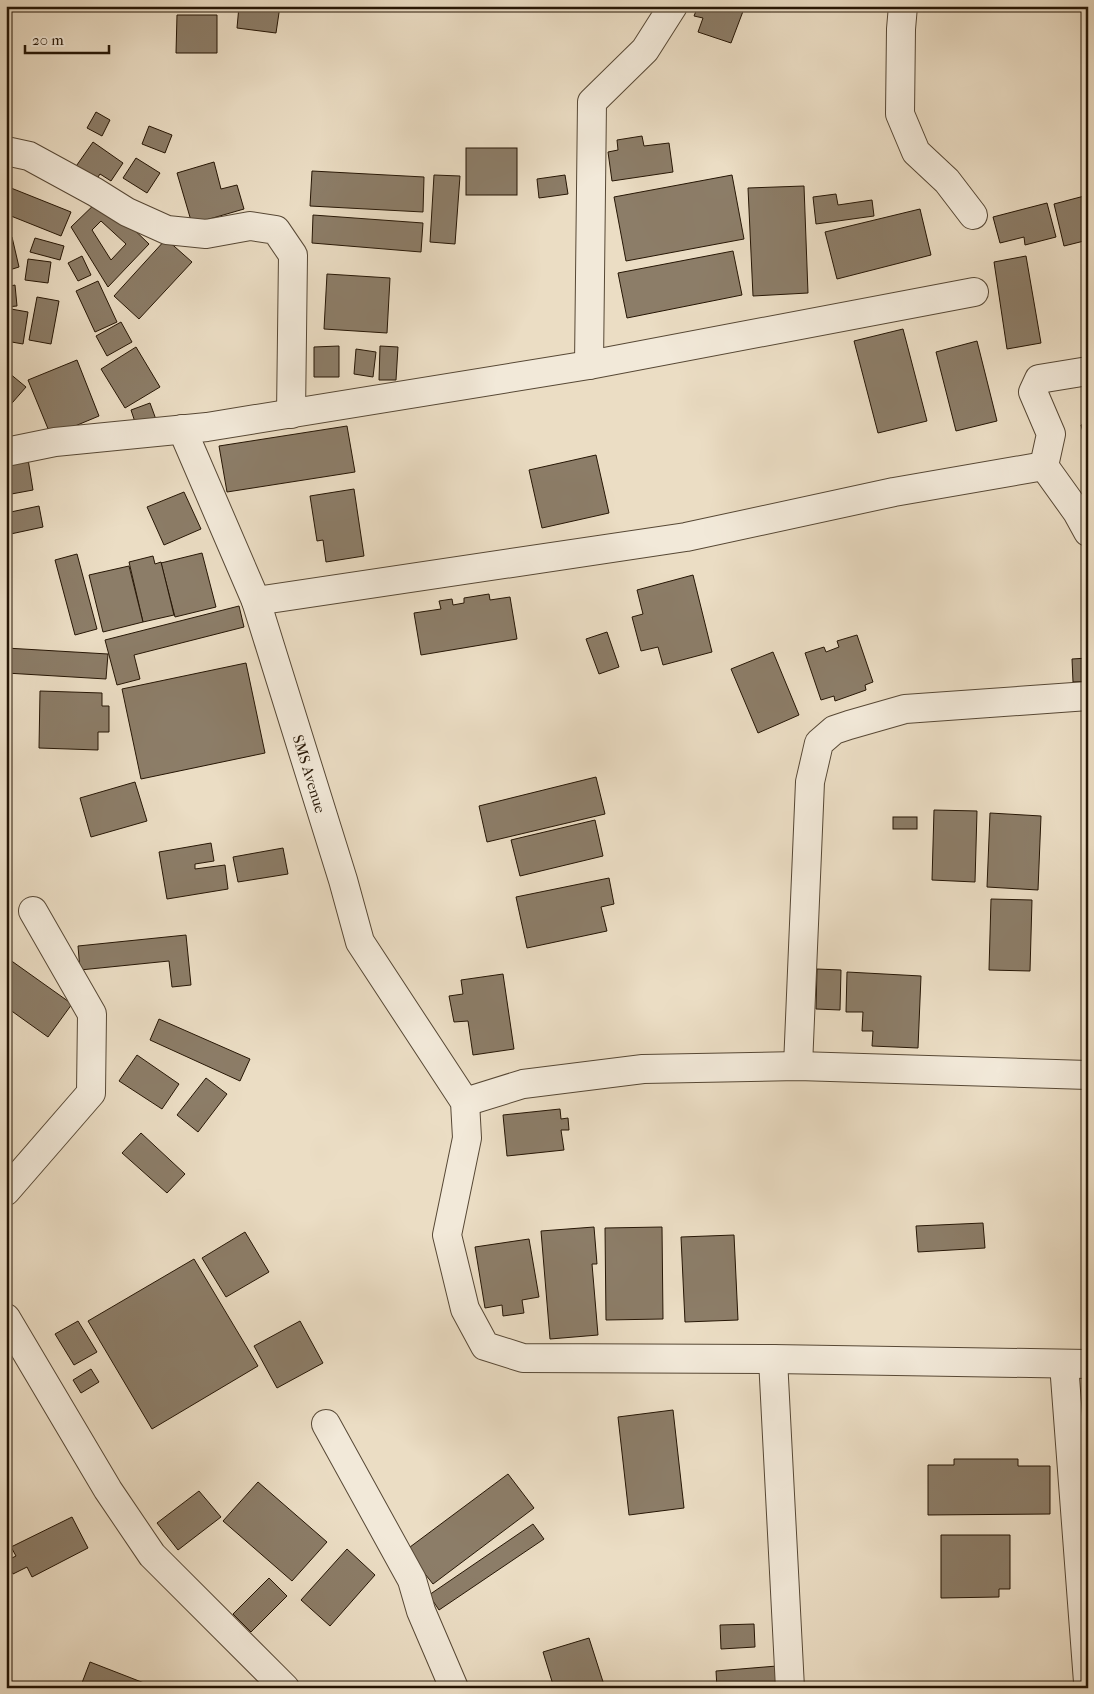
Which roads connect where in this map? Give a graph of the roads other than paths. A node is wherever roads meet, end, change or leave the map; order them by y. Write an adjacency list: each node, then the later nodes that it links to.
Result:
1 (673, 6): 6 (street)
2 (902, 6): 4 (street)
3 (6, 151): 8 (street)
4 (973, 215)
5 (974, 292): 6 (street)
6 (590, 366): 8 (street)
7 (1088, 371): 11 (street)
8 (291, 414): 9 (street)
9 (182, 429): 10 (street); 13 (street, SMS Avenue)
10 (6, 452)
11 (1044, 466): 12 (street); 13 (street)
12 (1088, 532)
13 (256, 601): 18 (street, SMS Avenue)
14 (1088, 696): 16 (street)
15 (33, 911): 19 (street)
16 (798, 1066): 17 (street); 18 (street)
17 (1088, 1075)
18 (465, 1102): 21 (street)
19 (6, 1191)
20 (6, 1318): 25 (street)
21 (773, 1359): 22 (street); 27 (street)
22 (1076, 1364): 24 (street)
23 (326, 1424): 26 (street)
24 (1088, 1682)
25 (285, 1688)
26 (454, 1688)
27 (790, 1688)

